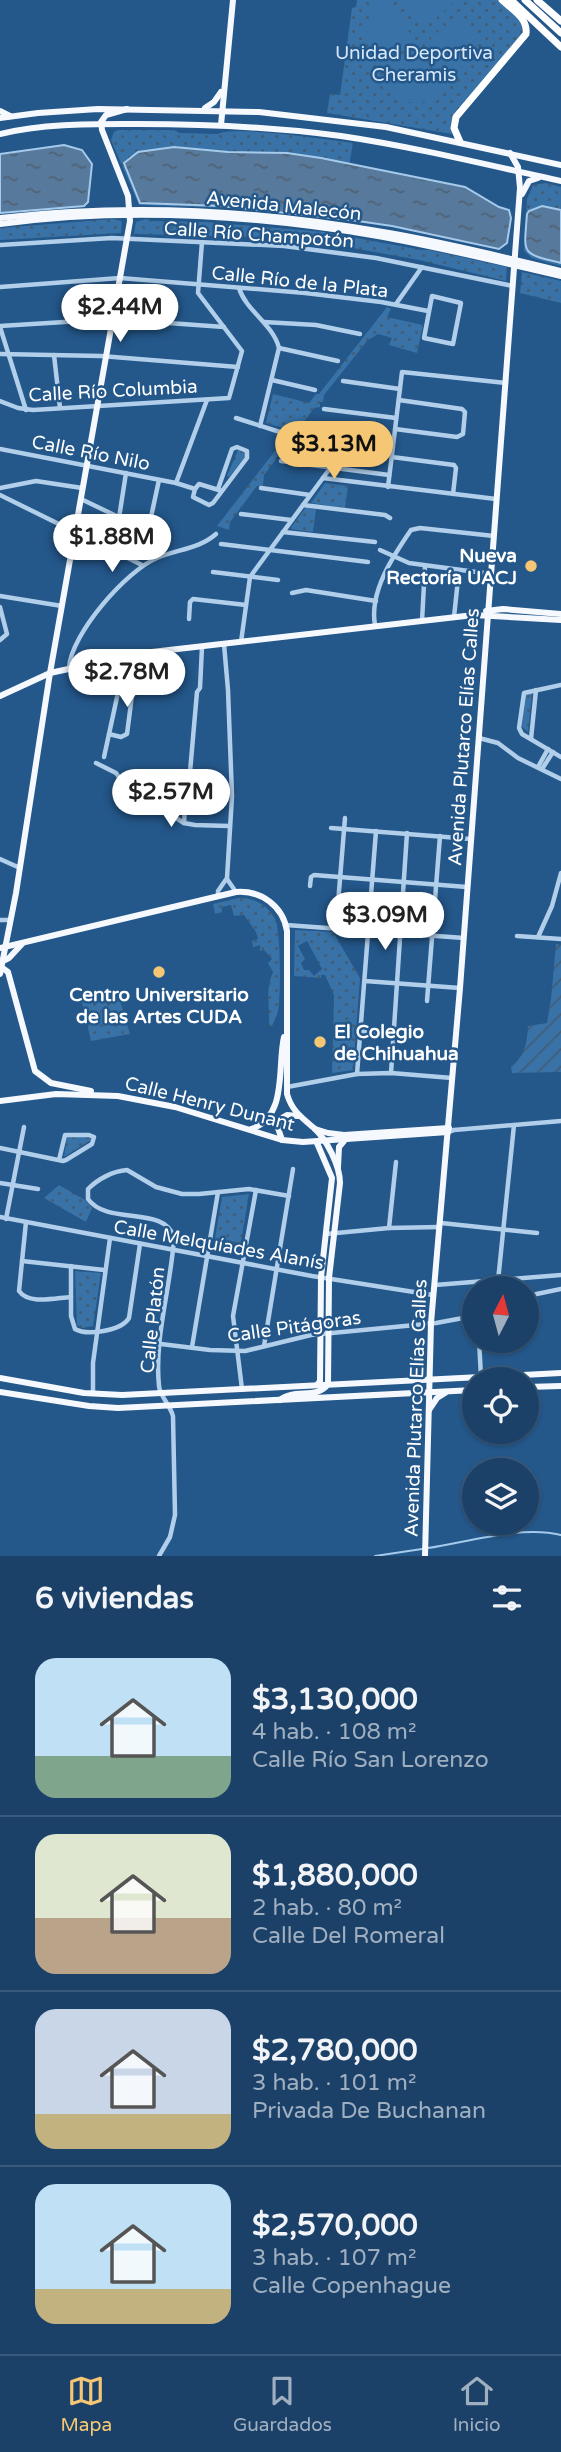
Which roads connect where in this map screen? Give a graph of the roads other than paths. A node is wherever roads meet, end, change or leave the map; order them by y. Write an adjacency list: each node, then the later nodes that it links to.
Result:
1 (233, 0): 9 (main road)
2 (502, 0): 19 (highway)
3 (511, 0): 8 (highway)
4 (525, 0): 7 (highway)
5 (537, 0): 6 (highway)
6 (561, 21)
7 (561, 33)
8 (561, 47)
9 (223, 91): 11 (main road); 12 (main road)
10 (127, 109): 11 (main road); 14 (main road); 16 (main road)
11 (203, 109): 12 (main road)
12 (222, 110): 17 (main road); 19 (main road)
13 (0, 111): 14 (main road)
14 (10, 116): 15 (main road)
15 (0, 118)
16 (101, 124): 17 (main road); 18 (main road); 26 (main road)
17 (221, 125): 22 (main road)
18 (0, 134)
19 (460, 142): 20 (main road)
20 (510, 153): 21 (main road); 22 (main road)
21 (561, 166): 24 (main road)
22 (520, 172): 23 (main road); 25 (main road, Avenida Plutarco Elías Calles)
23 (547, 178): 24 (main road); 25 (main road)
24 (560, 181)
25 (520, 198): 31 (main road, Avenida Plutarco Elías Calles)
26 (130, 213): 27 (main road, Avenida Malecón); 28 (main road, Avenida Malecón); 29 (main road); 33 (main road, Avenida Malecón)
27 (0, 218)
28 (0, 224)
29 (127, 239): 30 (street, Calle Río Champotón); 32 (street, Calle Río Champotón); 38 (main road)
30 (202, 242): 35 (street, Calle Río Champotón); 39 (street)
31 (516, 244): 33 (main road, Avenida Plutarco Elías Calles); 34 (main road)
32 (0, 245)
33 (514, 263): 34 (main road, Avenida Malecón); 37 (main road, Avenida Malecón); 40 (main road, Avenida Plutarco Elías Calles)
34 (528, 263): 36 (main road, Avenida Malecón)
35 (422, 266): 40 (street, Calle Río Champotón); 43 (street)
36 (561, 271)
37 (561, 276)
38 (120, 278): 39 (street, Calle Río de la Plata); 41 (street, Calle Río de la Plata); 45 (main road)
39 (199, 285): 42 (street, Calle Río de la Plata); 48 (street)
40 (513, 286): 59 (main road, Avenida Plutarco Elías Calles)
41 (0, 287)
42 (239, 288): 43 (street, Calle Río de la Plata); 46 (street)
43 (396, 304): 44 (street, Calle Río de la Plata)
44 (428, 312): 44 (street)
45 (113, 319): 47 (street); 48 (street); 54 (main road)
46 (263, 322): 49 (street); 50 (street)
47 (0, 326): 52 (street)
48 (224, 327): 56 (street)
49 (360, 334)
50 (279, 348): 55 (street); 57 (street)
51 (0, 354): 52 (street)
52 (9, 354): 53 (street); 68 (street)
53 (54, 355): 54 (street); 66 (street)
54 (106, 356): 56 (street); 65 (main road)
55 (338, 361)
56 (238, 367): 62 (street, Calle Río Columbia)
57 (272, 380): 61 (street); 71 (street)
58 (342, 381): 60 (street)
59 (506, 383): 60 (street); 96 (main road, Avenida Plutarco Elías Calles)
60 (400, 389): 63 (street)
61 (315, 390)
62 (207, 400): 65 (street, Calle Río Columbia); 85 (street)
63 (399, 400): 70 (street); 72 (street)
64 (0, 401): 68 (street, Calle Río Columbia)
65 (97, 406): 66 (street, Calle Río Columbia); 79 (main road)
66 (60, 408): 68 (street, Calle Río Columbia)
67 (324, 409): 70 (street)
68 (26, 410)
69 (236, 418): 71 (street)
70 (396, 418): 72 (street)
71 (260, 426): 73 (street)
72 (395, 429): 75 (street)
73 (283, 433)
74 (300, 434): 75 (street)
75 (393, 447): 77 (street)
76 (0, 449): 79 (street, Calle Río Nilo)
77 (391, 457): 82 (street); 94 (street)
78 (281, 461): 80 (street)
79 (86, 466): 81 (street, Calle Río Nilo); 88 (main road)
80 (331, 467): 82 (street); 83 (street)
81 (126, 473): 84 (street, Calle Río Nilo); 99 (street)
82 (389, 475): 86 (street)
83 (323, 478): 86 (street); 93 (street)
84 (159, 480): 85 (street, Calle Río Nilo); 103 (street)
85 (176, 483): 90 (street, Calle Río Nilo)
86 (388, 486): 94 (street)
87 (0, 488): 88 (street)
88 (82, 488): 95 (main road)
89 (261, 488): 93 (street)
90 (195, 489): 91 (street); 91 (street)
91 (220, 490): 91 (street)
92 (0, 495): 102 (street)
93 (310, 495): 97 (street)
94 (453, 495): 96 (street)
95 (80, 499): 99 (street); 102 (main road)
96 (497, 499): 106 (main road, Avenida Plutarco Elías Calles)
97 (303, 505): 100 (street); 101 (street)
98 (240, 514): 101 (street)
99 (118, 518): 103 (street)
100 (390, 518)
101 (292, 520): 104 (street)
102 (75, 531): 114 (street); 125 (main road)
103 (148, 531): 111 (street)
104 (283, 532): 107 (street); 109 (street)
105 (216, 534): 111 (street)
106 (495, 536): 112 (street); 118 (main road, Avenida Plutarco Elías Calles)
107 (375, 542)
108 (221, 544): 109 (street)
109 (269, 550): 113 (street); 119 (street)
110 (380, 550): 112 (street)
111 (160, 556): 114 (street)
112 (395, 557): 115 (street); 123 (street)
113 (368, 562)
114 (142, 565): 138 (street)
115 (425, 565): 116 (street); 131 (street)
116 (459, 570): 118 (street); 128 (street)
117 (213, 572): 119 (street)
118 (491, 574): 127 (main road, Avenida Plutarco Elías Calles)
119 (250, 577): 120 (street); 124 (street)
120 (278, 580)
121 (292, 593): 123 (street)
122 (0, 596): 125 (street)
123 (376, 601): 132 (street)
124 (246, 605): 130 (street); 134 (street)
125 (62, 606): 139 (main road)
126 (0, 607): 133 (street)
127 (489, 612): 128 (main road); 129 (main road); 129 (main road); 148 (main road, Avenida Plutarco Elías Calles)
128 (454, 617): 131 (main road)
129 (561, 617)
130 (189, 619)
131 (422, 621): 132 (main road)
132 (375, 625): 134 (main road)
133 (2, 639)
134 (241, 642): 135 (main road)
135 (224, 644): 136 (main road); 160 (street)
136 (202, 647): 137 (main road); 155 (street)
137 (126, 656): 138 (main road); 140 (street)
138 (69, 668): 139 (main road)
139 (50, 673): 141 (main road); 144 (main road)
140 (122, 674): 147 (street); 147 (street)
141 (38, 678): 144 (main road); 146 (main road)
142 (0, 685): 146 (street)
143 (561, 685): 145 (street)
144 (48, 688): 168 (main road)
145 (536, 690): 149 (street); 149 (street)
146 (2, 695)
147 (109, 734): 152 (street)
148 (479, 738): 154 (street); 166 (main road, Avenida Plutarco Elías Calles)
149 (531, 740): 150 (street)
150 (550, 751): 151 (street); 154 (street)
151 (561, 757)
152 (104, 758)
153 (96, 763): 159 (street)
154 (540, 768): 156 (street)
155 (190, 772)
156 (561, 779)
157 (187, 782): 159 (street)
158 (345, 818): 162 (street)
159 (184, 823): 160 (street)
160 (229, 826): 171 (street)
161 (331, 828): 162 (street)
162 (344, 829): 163 (street); 170 (street)
163 (376, 831): 164 (street); 172 (street)
164 (407, 833): 165 (street); 173 (street)
165 (440, 836): 166 (street); 174 (street)
166 (471, 839): 178 (main road, Avenida Plutarco Elías Calles)
167 (0, 859): 168 (street)
168 (20, 868): 183 (main road)
169 (561, 873): 179 (street)
170 (341, 877): 172 (street); 177 (street); 185 (street)
171 (226, 878): 175 (street); 176 (street)
172 (372, 879): 173 (street); 186 (street)
173 (403, 881): 174 (street); 187 (street)
174 (436, 884): 178 (street); 188 (street)
175 (230, 885): 176 (street); 180 (street)
176 (223, 886): 181 (street)
177 (310, 886)
178 (467, 887): 191 (main road, Avenida Plutarco Elías Calles)
179 (559, 891): 190 (street)
180 (236, 892): 181 (main road); 184 (main road)
181 (218, 895): 193 (main road)
182 (0, 920): 183 (street)
183 (11, 920): 194 (main road)
184 (286, 925): 185 (street); 201 (main road)
185 (336, 928): 186 (street)
186 (368, 930): 187 (street); 196 (street)
187 (399, 933): 188 (street); 197 (street)
188 (432, 935): 191 (street); 198 (street)
189 (517, 936): 190 (street)
190 (538, 937): 192 (street)
191 (464, 938): 199 (main road, Avenida Plutarco Elías Calles)
192 (561, 939)
193 (23, 943): 194 (main road); 195 (main road)
194 (3, 947): 195 (main road)
195 (1, 967): 208 (main road)
196 (365, 981): 197 (street); 202 (street)
197 (397, 983): 198 (street); 203 (street)
198 (428, 985): 199 (street); 200 (street)
199 (460, 988): 206 (main road, Avenida Plutarco Elías Calles)
200 (427, 1001)
201 (286, 1030): 207 (main road); 214 (main road)
202 (360, 1031): 203 (street); 205 (street)
203 (394, 1034): 204 (street)
204 (391, 1073): 205 (street); 206 (street)
205 (357, 1074): 207 (street)
206 (453, 1078): 216 (main road, Avenida Plutarco Elías Calles)
207 (286, 1087): 210 (main road)
208 (95, 1094): 209 (main road, Calle Henry Dunant); 214 (main road, Calle Henry Dunant)
209 (0, 1101)
210 (298, 1115): 215 (main road); 217 (main road)
211 (561, 1121): 212 (street, Calle Henry Dunant)
212 (513, 1125): 216 (street, Calle Henry Dunant); 236 (street)
213 (24, 1126): 221 (street)
214 (249, 1129): 217 (main road, Calle Henry Dunant)
215 (315, 1129): 216 (main road, Calle Henry Dunant); 219 (main road)
216 (450, 1130): 218 (main road, Calle Henry Dunant); 234 (main road, Avenida Plutarco Elías Calles)
217 (282, 1140): 219 (main road, Calle Henry Dunant)
218 (344, 1141): 219 (main road, Calle Henry Dunant); 225 (main road)
219 (321, 1143): 225 (main road); 238 (main road)
220 (0, 1148): 221 (street)
221 (19, 1151): 222 (street); 227 (street)
222 (59, 1160): 222 (street)
223 (396, 1162): 235 (street)
224 (293, 1169): 231 (street)
225 (338, 1169): 239 (main road)
226 (0, 1183): 227 (street)
227 (13, 1185): 228 (street); 232 (street)
228 (38, 1189)
229 (256, 1190): 230 (street); 231 (street); 245 (street)
230 (218, 1192): 242 (street); 243 (street)
231 (289, 1196): 247 (street)
232 (3, 1218): 233 (street, Calle Melquíades Alanís)
233 (26, 1222): 240 (street, Calle Melquíades Alanís); 244 (street)
234 (441, 1225): 235 (street); 236 (street); 255 (main road, Avenida Plutarco Elías Calles)
235 (389, 1228): 239 (street)
236 (504, 1230): 237 (street); 250 (street)
237 (537, 1233)
238 (326, 1234): 239 (street); 251 (main road)
239 (335, 1234): 253 (main road)
240 (110, 1238): 241 (street, Calle Melquíades Alanís); 248 (street)
241 (140, 1244): 242 (street, Calle Melquíades Alanís); 262 (street)
242 (173, 1250): 243 (street, Calle Melquíades Alanís); 264 (street, Calle Platón)
243 (208, 1256): 245 (street, Calle Melquíades Alanís); 266 (street)
244 (22, 1261): 246 (street); 259 (street)
245 (243, 1263): 247 (street, Calle Melquíades Alanís); 267 (street)
246 (71, 1266): 248 (street); 259 (street)
247 (278, 1269): 251 (street, Calle Melquíades Alanís); 265 (street)
248 (104, 1270): 262 (street)
249 (561, 1275): 252 (street)
250 (499, 1276)
251 (321, 1277): 253 (street, Calle Melquíades Alanís); 263 (main road)
252 (539, 1277)
253 (329, 1278): 258 (street, Calle Melquíades Alanís); 263 (main road)
254 (462, 1283): 255 (street)
255 (435, 1285): 258 (main road, Avenida Plutarco Elías Calles)
256 (561, 1289): 257 (street)
257 (539, 1294)
258 (433, 1295): 261 (main road, Avenida Plutarco Elías Calles)
259 (71, 1297): 262 (street)
260 (462, 1318): 261 (street, Calle Pitágoras)
261 (431, 1323): 263 (street, Calle Pitágoras); 272 (main road, Avenida Plutarco Elías Calles)
262 (96, 1331): 285 (street)
263 (325, 1333): 265 (street, Calle Pitágoras); 273 (main road); 274 (main road)
264 (160, 1344): 266 (street, Calle Pitágoras); 284 (street, Calle Platón)
265 (264, 1346): 267 (street, Calle Pitágoras)
266 (192, 1347): 267 (street, Calle Pitágoras)
267 (237, 1352): 279 (street)
268 (561, 1373): 269 (main road)
269 (539, 1374)
270 (0, 1378): 285 (main road)
271 (462, 1378): 272 (main road)
272 (429, 1379): 274 (main road); 283 (main road, Avenida Plutarco Elías Calles)
273 (318, 1384): 274 (main road); 275 (main road)
274 (328, 1384): 286 (main road)
275 (307, 1385): 278 (main road); 286 (main road)
276 (561, 1385): 277 (main road)
277 (539, 1386)
278 (262, 1388): 279 (main road); 289 (main road)
279 (242, 1389): 284 (main road)
280 (462, 1390): 281 (main road)
281 (448, 1391): 283 (main road); 293 (main road)
282 (0, 1392): 290 (main road)
283 (428, 1392): 288 (main road); 293 (main road, Avenida Plutarco Elías Calles)
284 (161, 1393): 287 (main road); 291 (street)
285 (93, 1394): 287 (main road); 290 (main road)
286 (307, 1394): 288 (main road)
287 (110, 1395): 292 (main road)
288 (281, 1400): 289 (main road)
289 (238, 1402): 291 (main road)
290 (89, 1406): 292 (main road)
291 (170, 1406): 292 (main road); 295 (street)
292 (105, 1408)
293 (428, 1412): 294 (main road, Avenida Plutarco Elías Calles)
294 (425, 1551)
295 (159, 1556)

